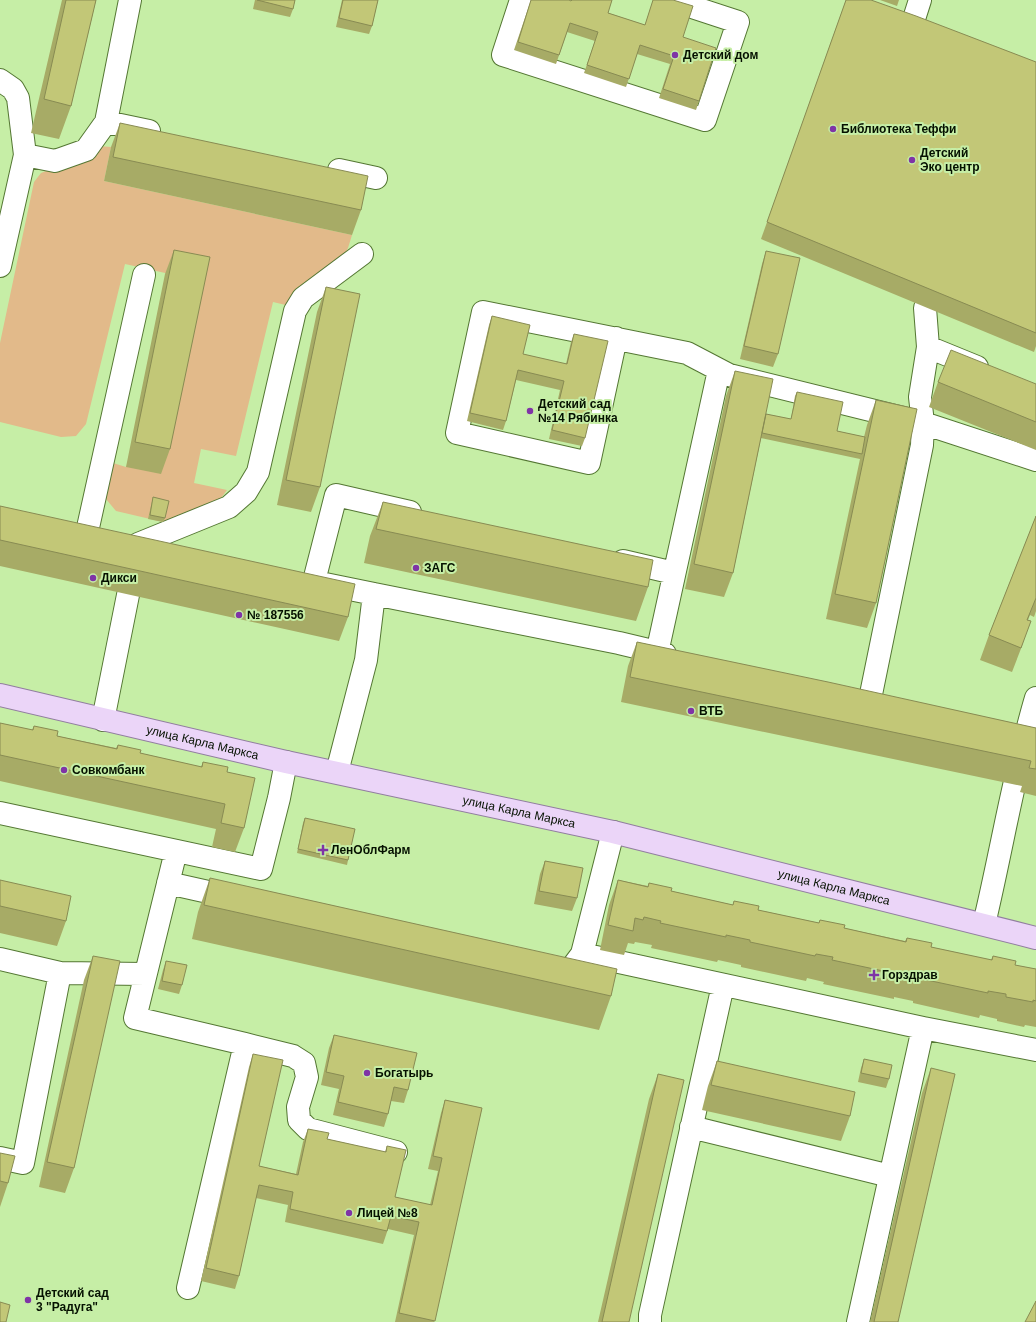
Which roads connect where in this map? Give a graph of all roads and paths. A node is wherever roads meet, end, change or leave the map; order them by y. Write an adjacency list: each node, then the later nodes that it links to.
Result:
1 (130, 0): 7 (lane)
2 (521, 0): 3 (lane)
3 (671, 0)
4 (920, 0): 5 (lane)
5 (898, 62)
6 (0, 80): 9 (lane)
7 (106, 122): 8 (lane); 9 (lane)
8 (167, 135)
9 (25, 155): 13 (lane)
10 (322, 166): 11 (lane)
11 (376, 178)
12 (362, 254): 26 (lane)
13 (0, 266)
14 (144, 275): 24 (lane)
15 (925, 308): 17 (lane)
16 (616, 338): 16 (lane); 18 (lane)
17 (928, 347): 19 (lane); 20 (lane)
18 (719, 370): 20 (lane); 28 (lane)
19 (993, 373)
20 (923, 423): 21 (lane); 34 (lane)
21 (1036, 460)
22 (428, 516): 29 (lane)
23 (65, 527): 24 (lane)
24 (87, 532): 26 (lane)
25 (169, 551): 26 (lane)
26 (136, 553)
27 (605, 557): 28 (lane)
28 (674, 572): 31 (lane)
29 (374, 594): 31 (lane); 39 (lane)
30 (128, 595): 36 (lane)
31 (657, 652): 32 (lane)
32 (687, 660)
33 (0, 695): 36 (main road, улица Карла Маркса)
34 (831, 695)
35 (1036, 698): 37 (lane)
36 (103, 720): 38 (main road, улица Карла Маркса)
37 (1023, 735): 45 (lane)
38 (286, 762): 39 (main road, улица Карла Маркса); 42 (lane)
39 (337, 772): 41 (main road, улица Карла Маркса)
40 (0, 813): 42 (lane)
41 (613, 832): 45 (main road, улица Карла Маркса); 47 (lane)
42 (176, 851): 43 (lane)
43 (168, 883): 44 (lane); 51 (lane)
44 (253, 902)
45 (984, 924): 46 (main road, улица Карла Маркса)
46 (1036, 938)
47 (582, 954): 49 (lane); 52 (lane)
48 (0, 959): 50 (lane)
49 (532, 965)
50 (60, 973): 51 (lane); 58 (lane)
51 (145, 974): 54 (lane)
52 (723, 985): 53 (lane); 56 (lane)
53 (922, 1028): 55 (lane); 59 (lane)
54 (245, 1044): 57 (lane); 60 (lane)
55 (1036, 1050)
56 (691, 1127): 59 (lane); 61 (lane)
57 (396, 1152)
58 (0, 1158)
59 (890, 1176): 62 (lane)
60 (188, 1288)
61 (650, 1322)
62 (858, 1322)

